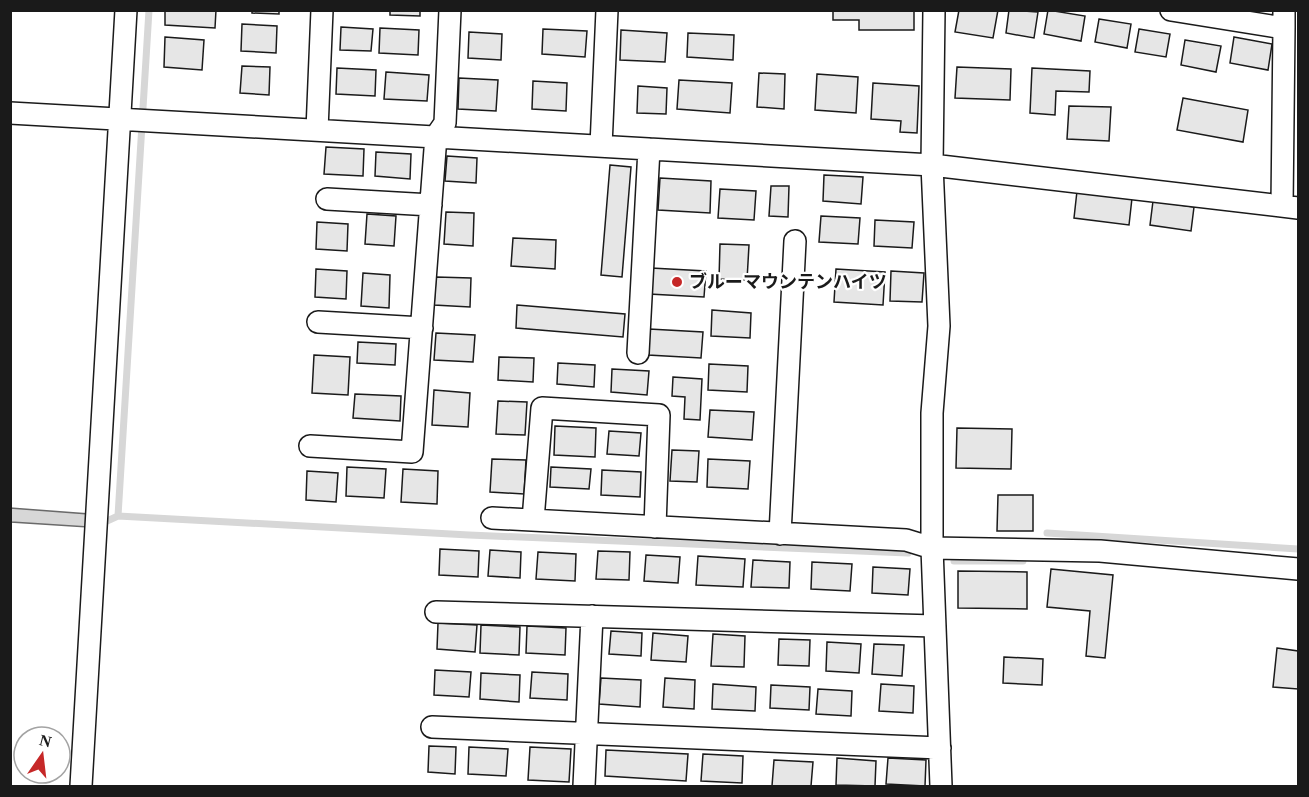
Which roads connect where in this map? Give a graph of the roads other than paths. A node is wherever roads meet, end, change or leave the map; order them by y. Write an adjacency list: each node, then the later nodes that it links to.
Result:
1 (126, 10): 9 (street)
2 (322, 10): 10 (street)
3 (450, 10): 11 (street)
4 (607, 10): 12 (street)
5 (934, 10): 14 (street)
6 (1171, 10): 7 (street)
7 (1284, 19): 17 (street)
8 (10, 112): 9 (street)
9 (121, 118): 10 (street); 35 (street)
10 (317, 129): 11 (street)
11 (436, 136): 12 (street); 16 (street)
12 (601, 146): 13 (street)
13 (648, 148): 14 (street); 21 (street)
14 (932, 165): 17 (street); 27 (street)
15 (327, 199): 16 (street)
16 (431, 205): 20 (street)
17 (1290, 207)
18 (795, 241): 26 (street)
19 (318, 322): 20 (street)
20 (422, 327): 22 (street)
21 (638, 352)
22 (310, 446)
23 (492, 518): 24 (street)
24 (533, 520): 25 (street); 25 (street)
25 (655, 527): 26 (street)
26 (780, 534): 27 (street)
27 (932, 548): 28 (street); 31 (street)
28 (1299, 568)
29 (436, 612): 30 (street)
30 (592, 616): 31 (street); 33 (street)
31 (935, 626): 34 (street)
32 (432, 728): 33 (street)
33 (587, 734): 34 (street); 36 (street)
34 (940, 748): 37 (street)
35 (81, 786)
36 (584, 786)
37 (941, 786)

